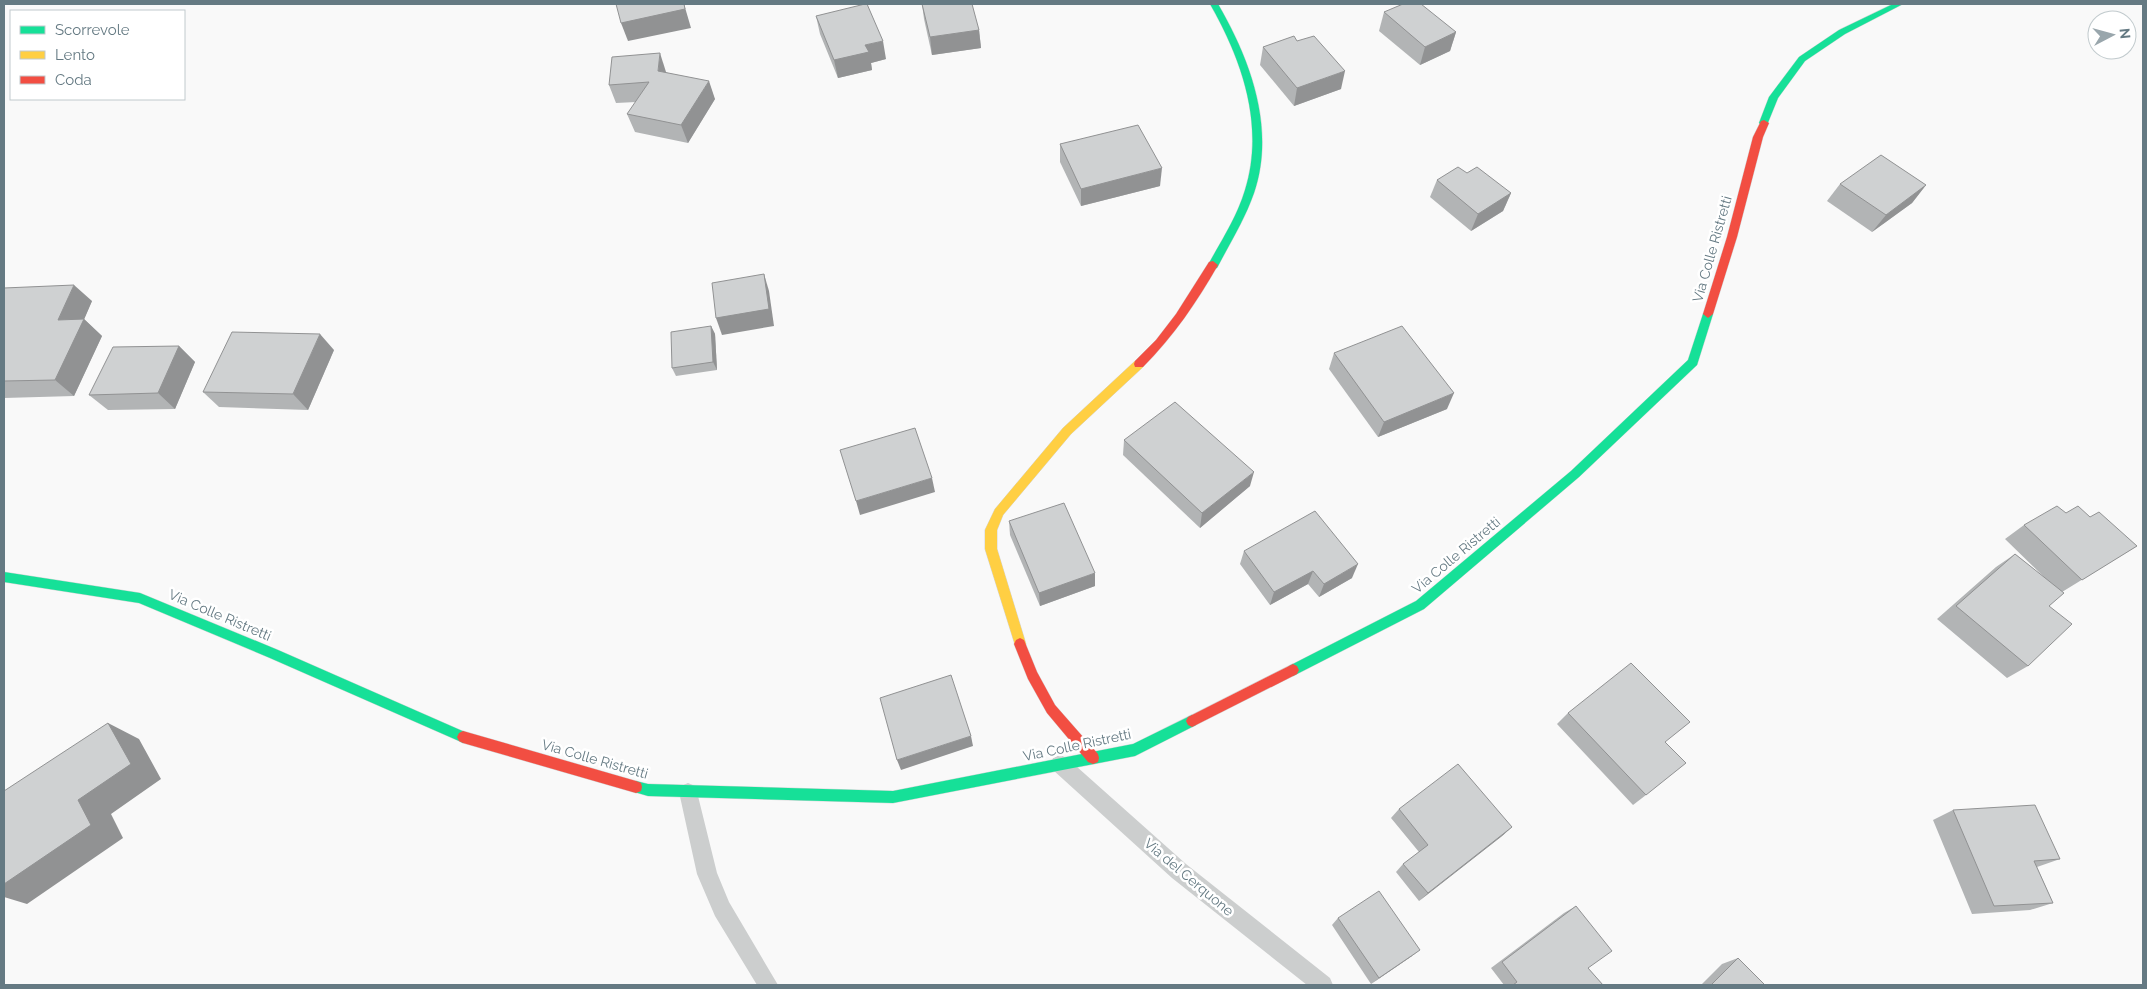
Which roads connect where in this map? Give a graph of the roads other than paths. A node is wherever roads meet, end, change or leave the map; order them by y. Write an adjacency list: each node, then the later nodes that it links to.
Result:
1 (1214, 4): 4 (street)
2 (1900, 4): 4 (street, Via Colle Ristretti)
3 (4, 577): 6 (street, Via Colle Ristretti)
4 (1093, 758): 5 (street, Via Colle Ristretti)
5 (1060, 764): 6 (street, Via Colle Ristretti); 8 (lane, Via del Cerquone)
6 (688, 792): 7 (lane)
7 (768, 985)
8 (1323, 985)

